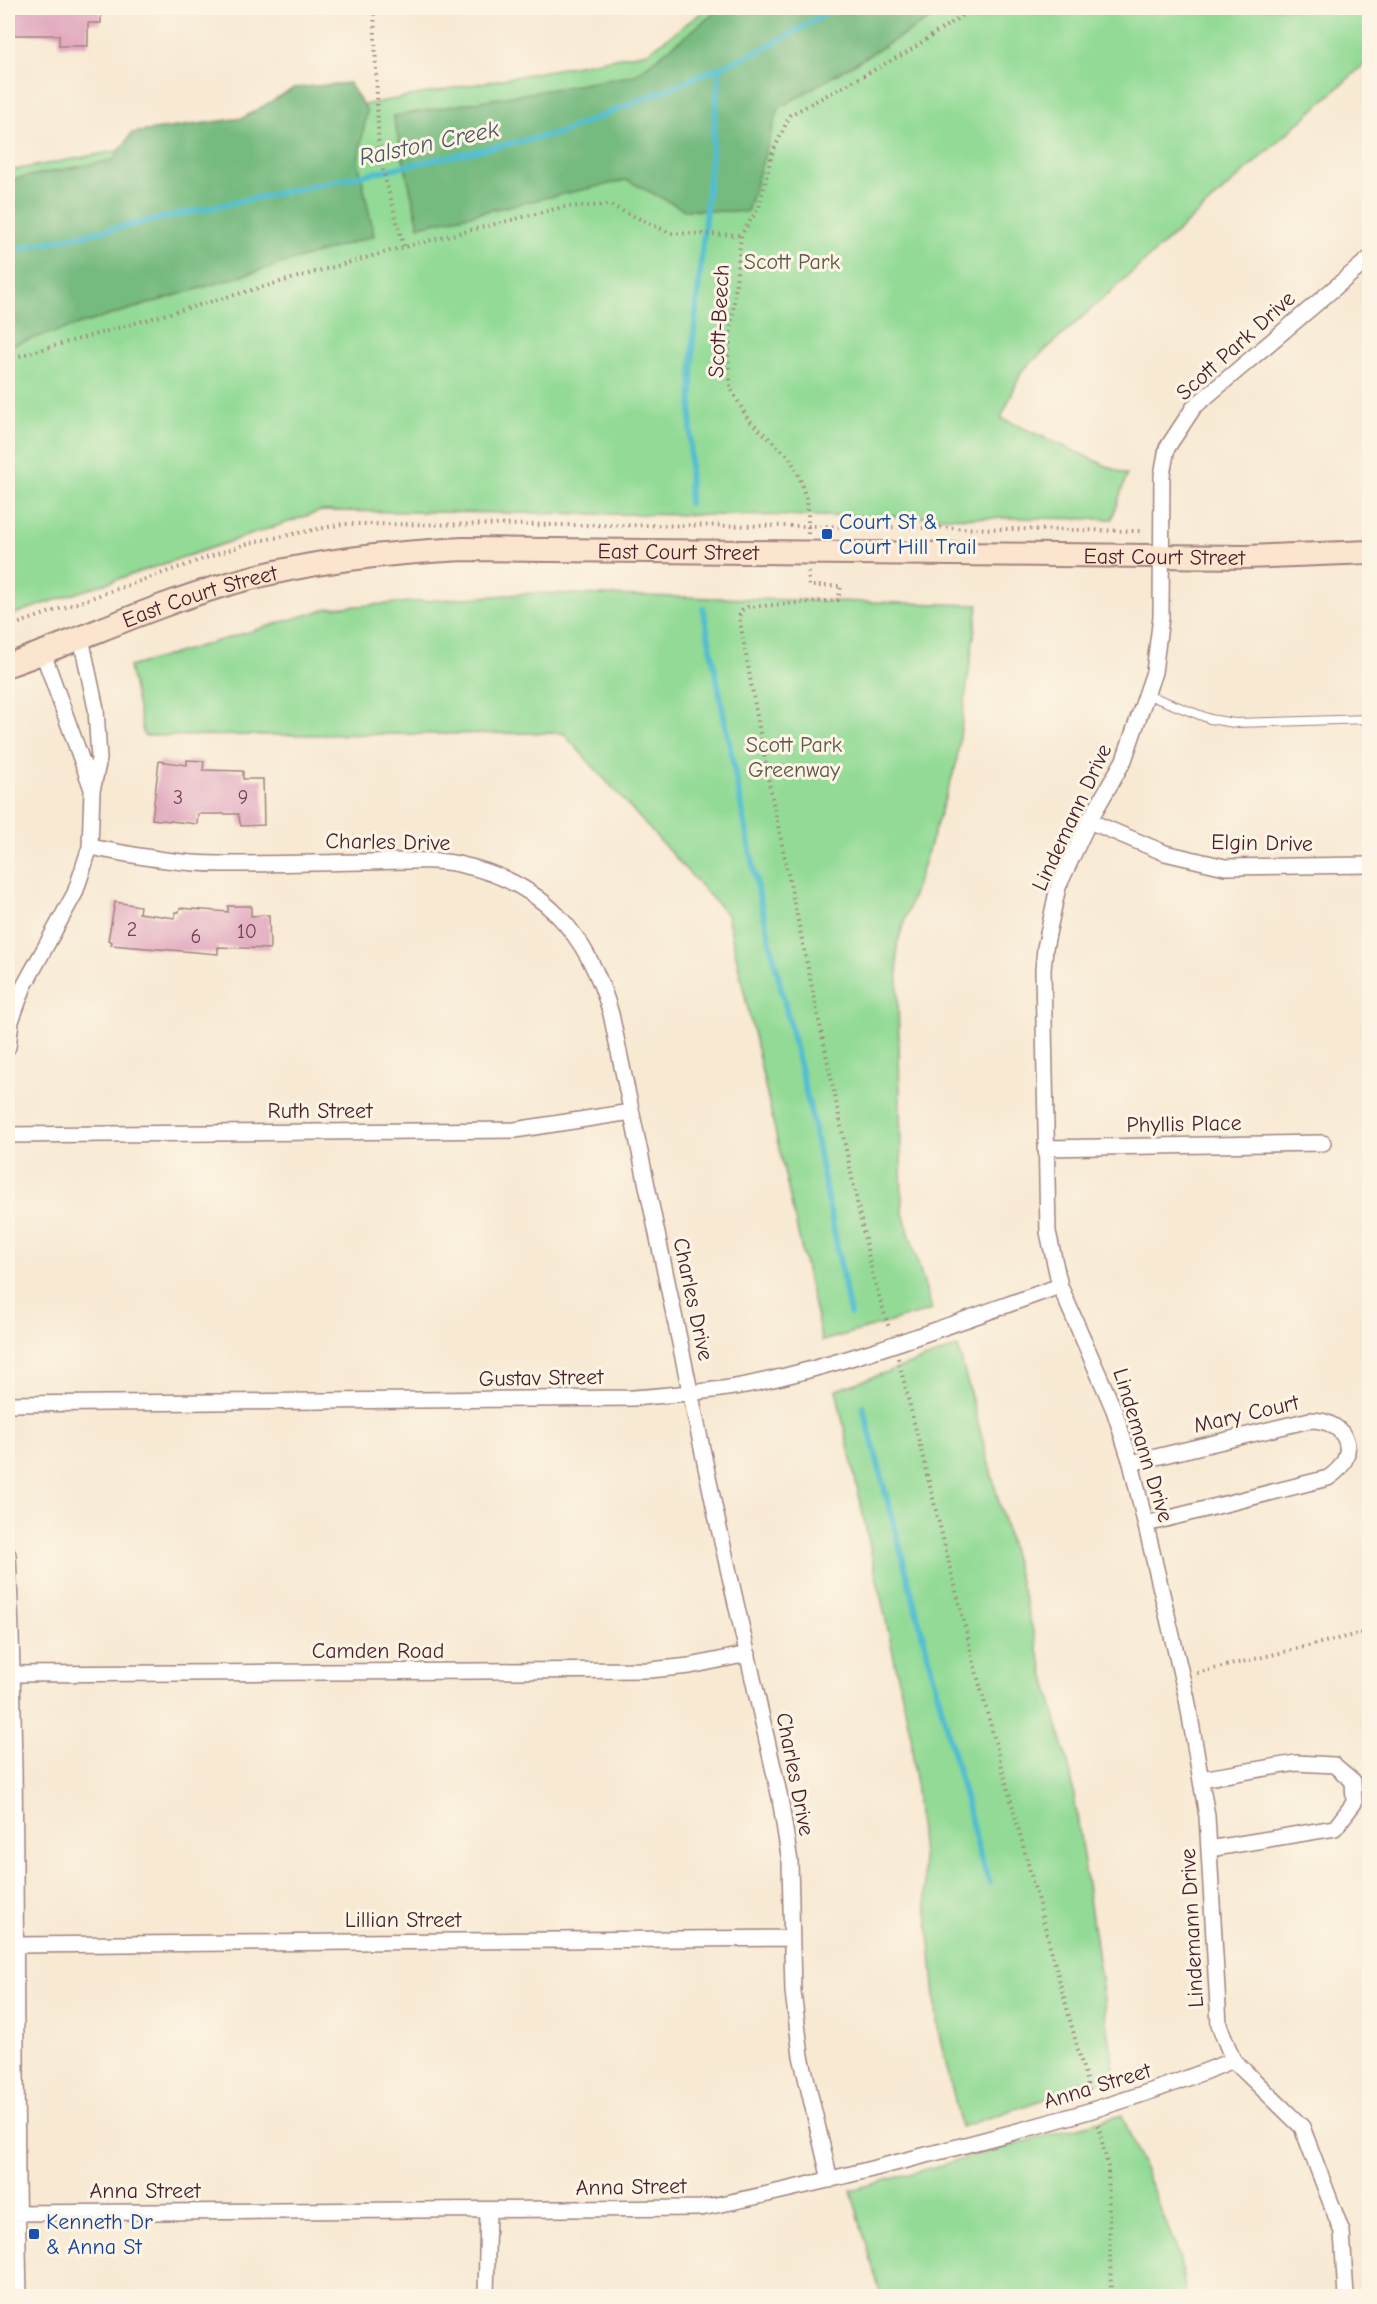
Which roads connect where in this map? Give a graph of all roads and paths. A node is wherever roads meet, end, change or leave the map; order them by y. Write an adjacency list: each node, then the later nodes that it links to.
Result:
1 (374, 8): 4 (path)
2 (973, 8): 3 (path, Scott-Beech)
3 (741, 235): 4 (path); 7 (path, Scott-Beech)
4 (404, 247): 6 (path)
5 (1370, 258): 11 (street, Scott Park Drive)
6 (8, 359)
7 (808, 526): 8 (path); 10 (path, Scott-Beech)
8 (1140, 531)
9 (1370, 552): 11 (street, East Court Street)
10 (815, 553): 11 (street, East Court Street); 12 (street, East Court Street); 27 (path, Scott-Beech)
11 (1161, 556): 15 (street, Lindemann Drive)
12 (81, 638): 13 (street, East Court Street); 17 (street)
13 (43, 653): 14 (street, East Court Street); 17 (street)
14 (8, 665)
15 (1148, 695): 16 (lane); 18 (street, Lindemann Drive)
16 (1370, 719)
17 (92, 791): 19 (street)
18 (1089, 821): 20 (street, Elgin Drive); 25 (street, Lindemann Drive)
19 (90, 847): 21 (street); 22 (street, Charles Drive)
20 (1370, 865)
21 (8, 1047)
22 (631, 1112): 23 (street, Ruth Street); 28 (street, Charles Drive)
23 (8, 1135)
24 (1323, 1143): 25 (street, Phyllis Place)
25 (1046, 1148): 26 (street, Lindemann Drive)
26 (1060, 1286): 27 (street, Gustav Street); 30 (street, Lindemann Drive)
27 (894, 1344): 28 (street, Gustav Street); 42 (path)
28 (690, 1394): 29 (street, Gustav Street); 34 (street, Charles Drive)
29 (8, 1404)
30 (1131, 1463): 31 (street, Lindemann Drive); 31 (street, Mary Court)
31 (1146, 1524): 36 (street, Lindemann Drive)
32 (8, 1555): 35 (street)
33 (1370, 1631): 36 (path)
34 (748, 1654): 35 (street, Camden Road); 39 (street, Charles Drive)
35 (10, 1674): 40 (street)
36 (1182, 1677): 37 (street, Lindemann Drive)
37 (1201, 1779): 38 (street, Lindemann Drive); 38 (street)
38 (1209, 1849): 41 (street, Lindemann Drive)
39 (791, 1938): 40 (street, Lillian Street); 43 (street, Charles Drive)
40 (15, 1945): 45 (street)
41 (1233, 2060): 42 (street, Anna Street); 49 (street, Lindemann Drive)
42 (1094, 2111): 43 (street, Anna Street); 48 (path)
43 (830, 2180): 44 (street, Anna Street)
44 (488, 2210): 45 (street, Anna Street); 47 (street)
45 (12, 2213): 46 (street)
46 (19, 2296)
47 (486, 2296)
48 (1111, 2296)
49 (1346, 2296)

